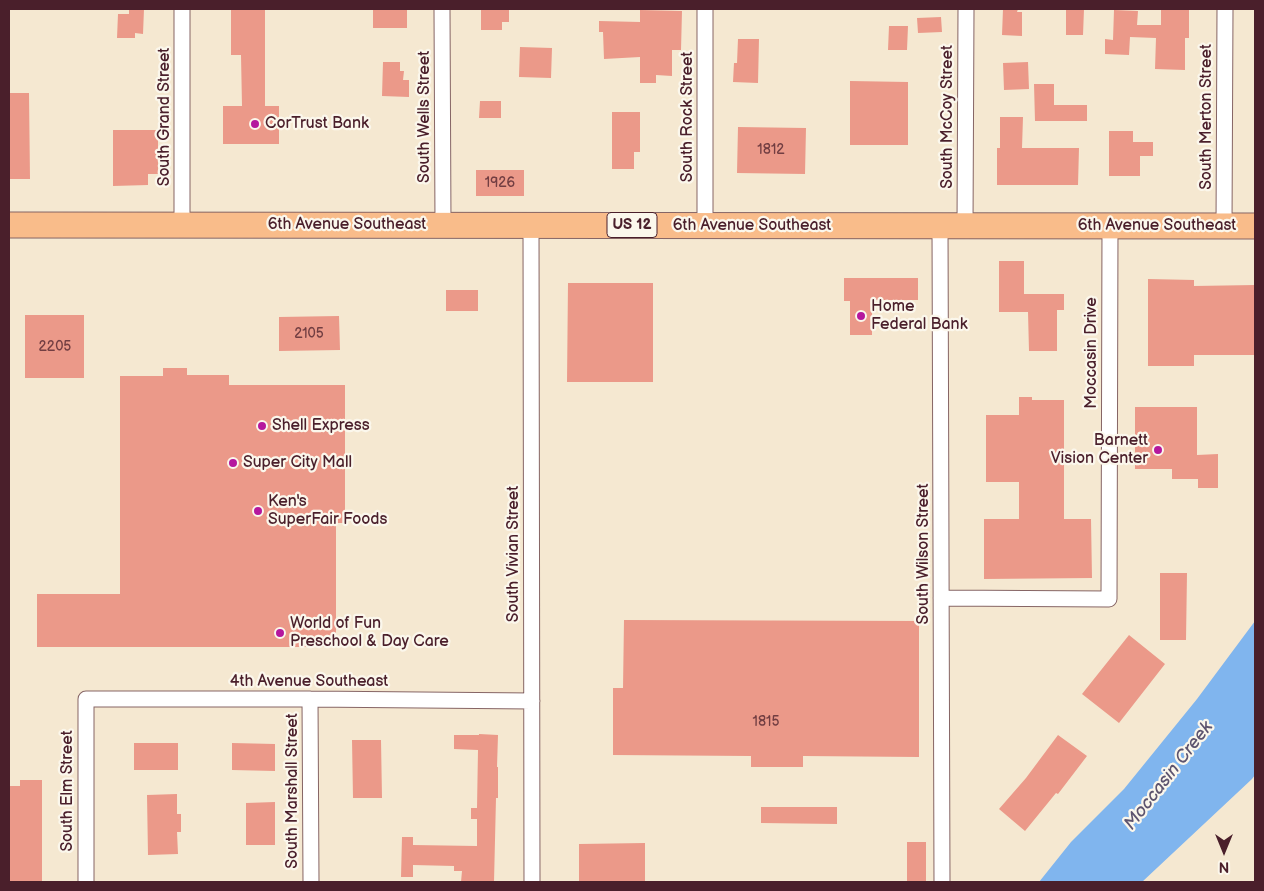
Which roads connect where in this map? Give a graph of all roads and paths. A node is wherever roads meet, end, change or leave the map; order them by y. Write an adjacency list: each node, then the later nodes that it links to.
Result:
1 (182, 9): 7 (street, South Grand Street)
2 (442, 9): 8 (street, South Wells Street)
3 (705, 9): 10 (street, South Rock Street)
4 (966, 9): 12 (street, South McCoy Street)
5 (1225, 9): 14 (street, South Merton Street)
6 (9, 225): 7 (highway, 6th Avenue Southeast / US 12)
7 (182, 225): 8 (highway, 6th Avenue Southeast / US 12)
8 (443, 225): 9 (highway, 6th Avenue Southeast / US 12)
9 (531, 225): 10 (highway, 6th Avenue Southeast / US 12); 19 (street, South Vivian Street)
10 (705, 226): 11 (highway, 6th Avenue Southeast / US 12)
11 (940, 226): 12 (highway, 6th Avenue Southeast / US 12); 16 (street, South Wilson Street)
12 (965, 226): 13 (highway, 6th Avenue Southeast / US 12)
13 (1110, 226): 14 (highway, 6th Avenue Southeast / US 12); 16 (street, Moccasin Drive)
14 (1224, 226): 15 (highway, 6th Avenue Southeast / US 12)
15 (1255, 226)
16 (941, 598): 23 (street, South Wilson Street)
17 (86, 699): 18 (street, 4th Avenue Southeast); 20 (street, South Elm Street)
18 (310, 699): 19 (street, 4th Avenue Southeast); 21 (street, South Marshall Street)
19 (532, 701): 22 (street, South Vivian Street)
20 (86, 882)
21 (311, 882)
22 (532, 882)
23 (942, 882)

